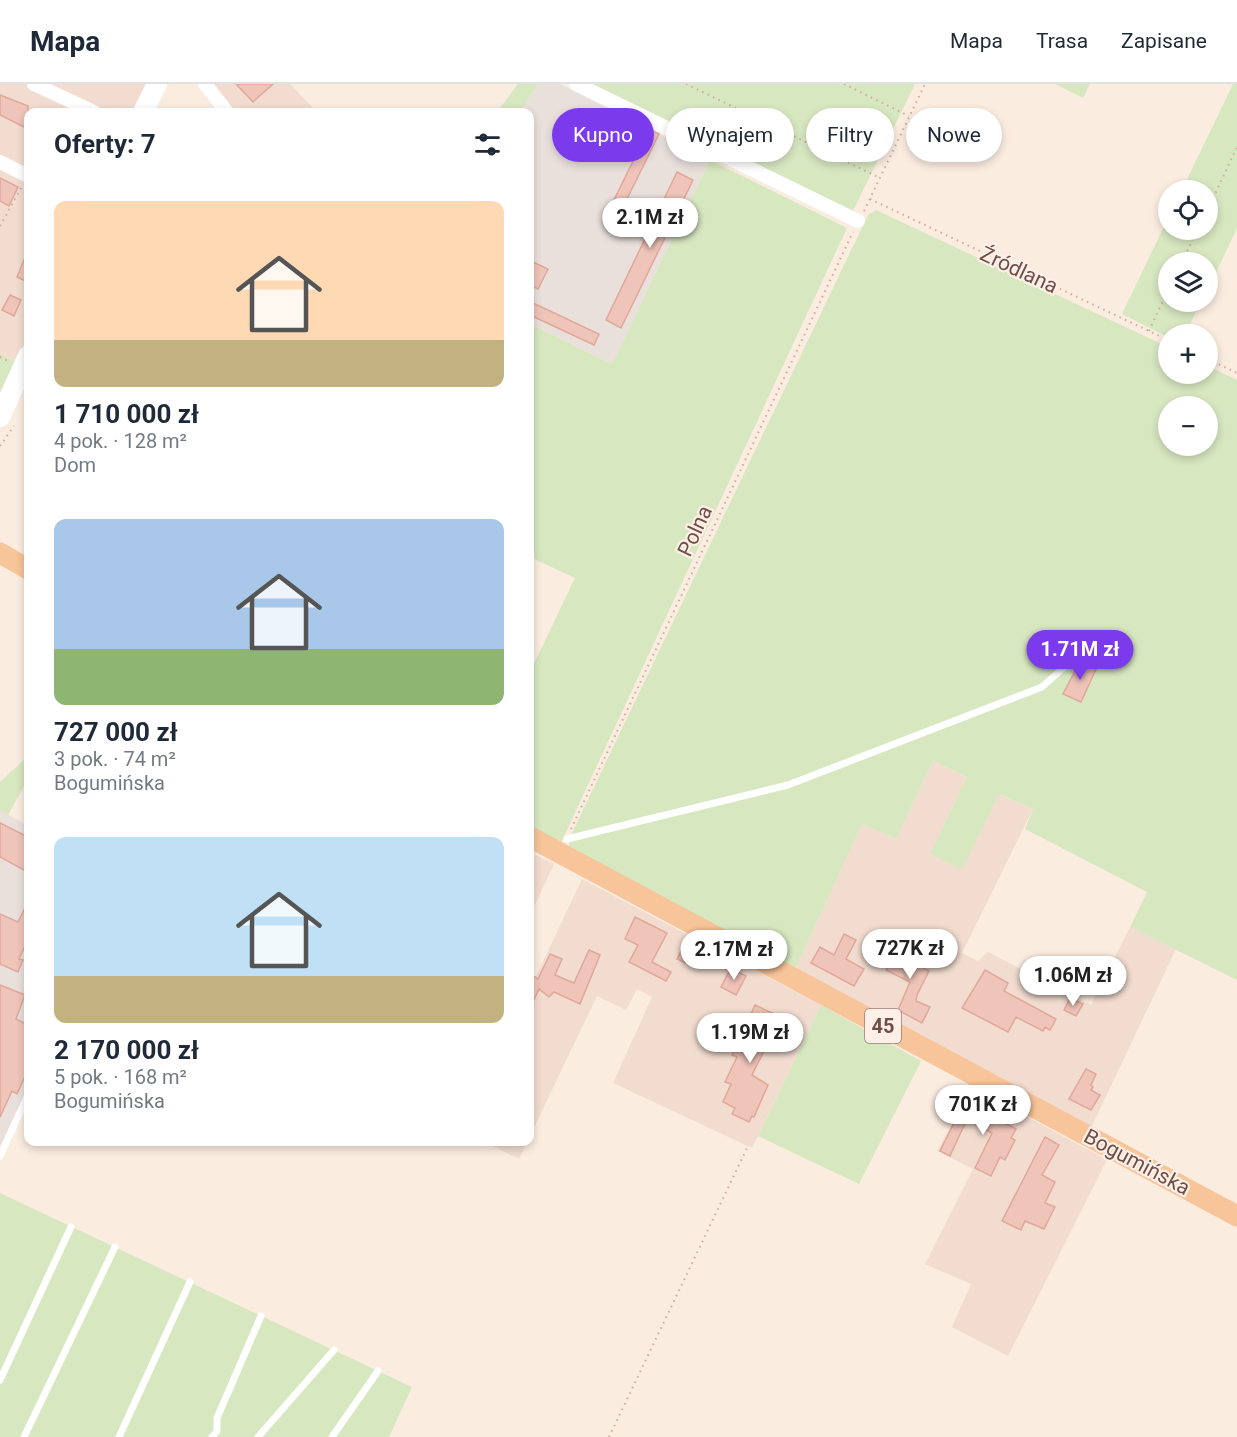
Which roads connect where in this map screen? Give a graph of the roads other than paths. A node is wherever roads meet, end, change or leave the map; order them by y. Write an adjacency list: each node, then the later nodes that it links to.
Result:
1 (34, 84): 5 (street)
2 (157, 84): 6 (main road)
3 (205, 84): 7 (street)
4 (576, 84): 10 (street)
5 (85, 108)
6 (145, 108)
7 (224, 108)
8 (0, 162): 9 (street)
9 (24, 174)
10 (858, 221)
11 (24, 365): 12 (main road)
12 (0, 417)
13 (0, 553): 14 (main road)
14 (24, 567)
15 (1079, 654): 17 (lane)
16 (534, 839): 20 (main road, Bogumińska / 45)
17 (567, 839)
18 (24, 1104): 19 (lane)
19 (0, 1156)
20 (1237, 1216)
21 (71, 1227): 27 (lane)
22 (115, 1247): 28 (lane)
23 (190, 1282): 29 (lane)
24 (261, 1316): 30 (lane)
25 (334, 1350): 31 (lane)
26 (378, 1371): 32 (lane)
27 (0, 1380)
28 (24, 1437)
29 (118, 1437)
30 (212, 1437)
31 (258, 1437)
32 (332, 1437)

